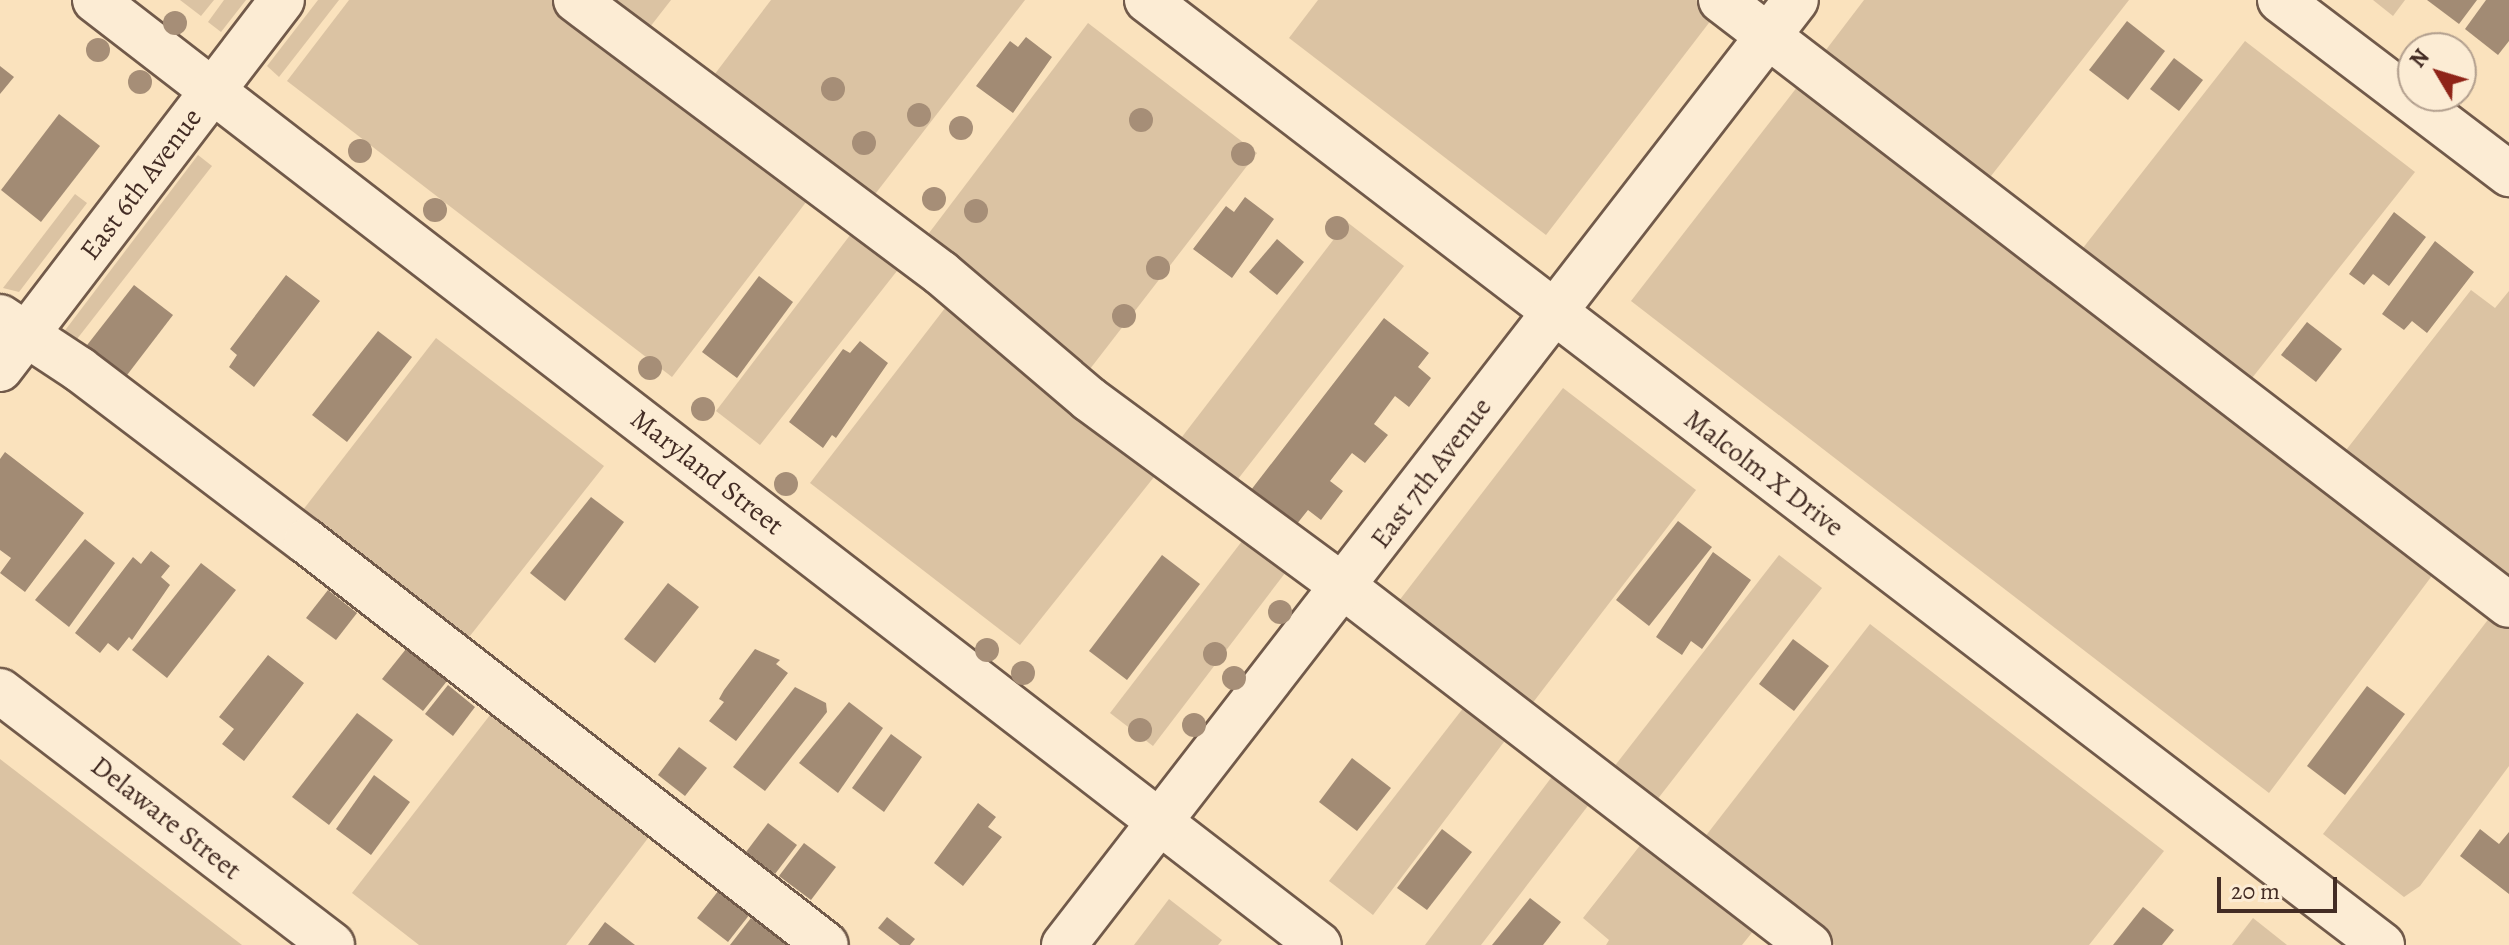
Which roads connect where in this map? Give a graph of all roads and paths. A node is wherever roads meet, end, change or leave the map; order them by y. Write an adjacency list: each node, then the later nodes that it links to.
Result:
1 (95, 0): 9 (street, Maryland Street)
2 (282, 0): 9 (street, East 6th Avenue)
3 (576, 0): 14 (street)
4 (1147, 0): 11 (street, Malcolm X Drive)
5 (1721, 0): 8 (street)
6 (1796, 0): 8 (street, East 7th Avenue)
7 (2280, 0): 10 (street)
8 (1769, 36): 11 (street, East 7th Avenue); 15 (street)
9 (213, 90): 12 (street, East 6th Avenue); 17 (street, Maryland Street)
10 (2509, 174)
11 (1555, 312): 14 (street, East 7th Avenue); 23 (street, Malcolm X Drive)
12 (13, 326): 13 (street, East 6th Avenue); 19 (street)
13 (0, 369)
14 (1344, 587): 17 (street, East 7th Avenue); 22 (street)
15 (2509, 605)
16 (0, 691): 18 (street, Delaware Street)
17 (1160, 823): 20 (street, East 7th Avenue); 21 (street, Maryland Street)
18 (332, 945)
19 (826, 945)
20 (1064, 945)
21 (1319, 945)
22 (1809, 945)
23 (2382, 945)

